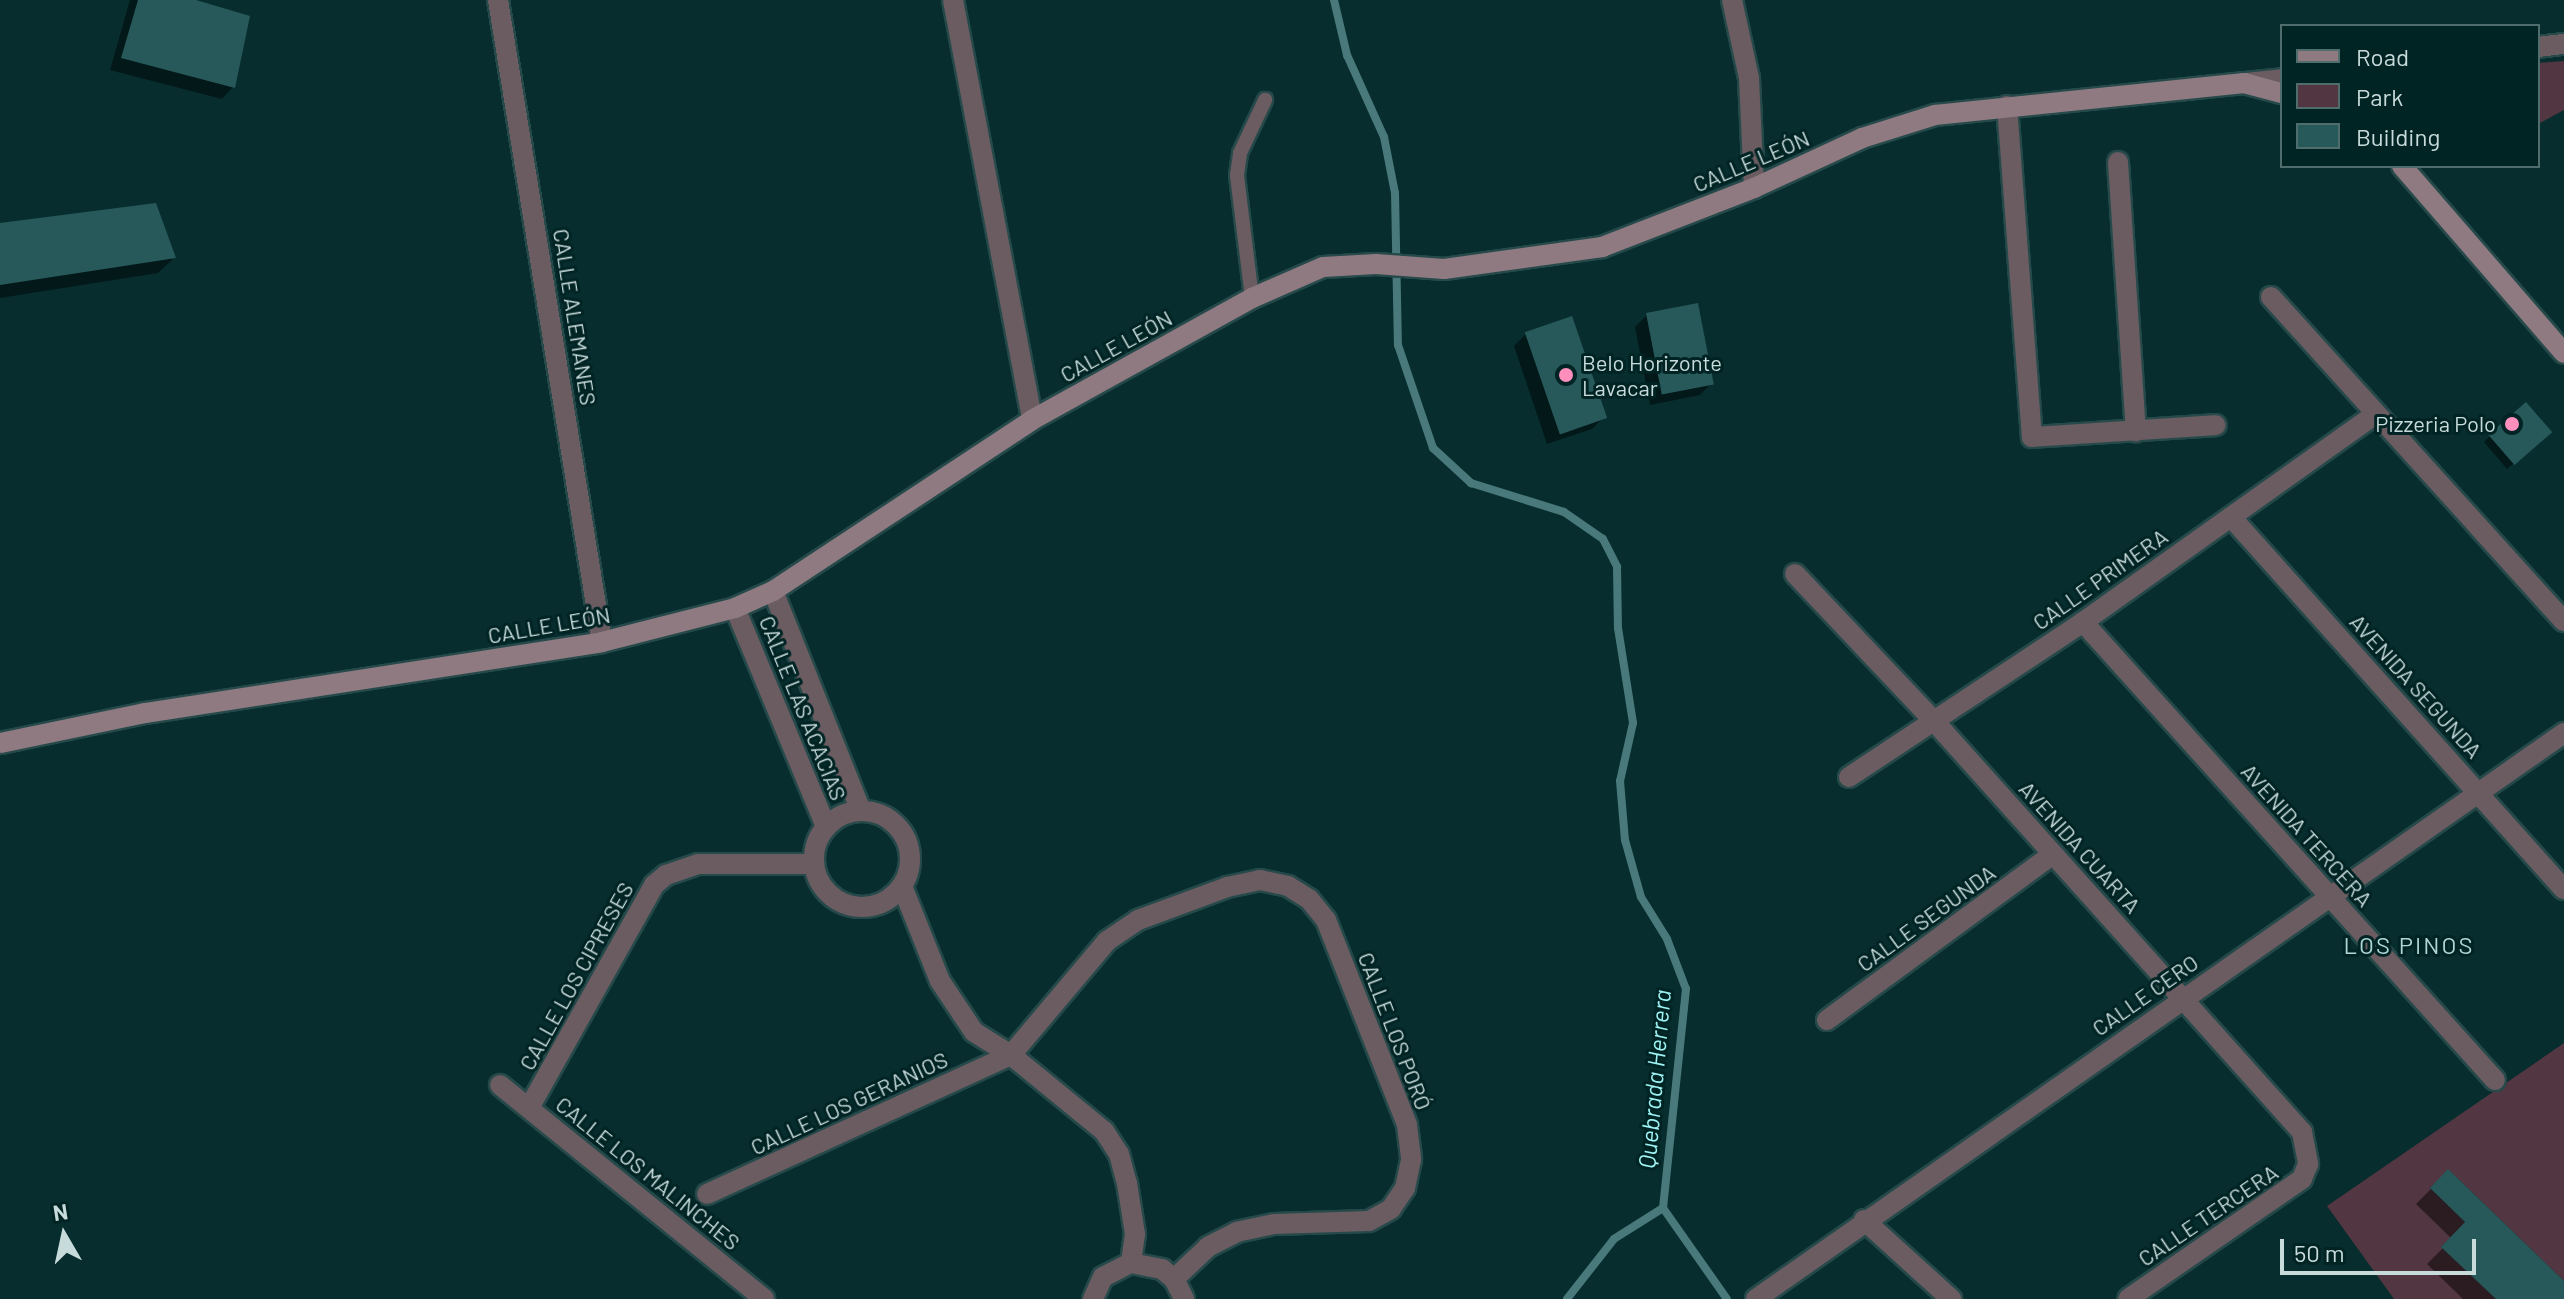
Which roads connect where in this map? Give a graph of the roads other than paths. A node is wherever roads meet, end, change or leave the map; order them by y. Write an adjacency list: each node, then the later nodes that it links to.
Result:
1 (498, 0): 27 (street, CALLE ALEMANES)
2 (953, 0): 18 (street)
3 (1732, 0): 13 (street)
4 (2563, 46): 5 (street)
5 (2540, 47)
6 (2280, 79): 7 (street)
7 (2244, 83): 8 (main road, CALLE LEÓN); 10 (main road, CALLE LEÓN)
8 (2280, 92)
9 (1265, 100): 15 (lane)
10 (2007, 106): 13 (main road, CALLE LEÓN); 20 (street)
11 (2118, 162): 20 (street)
12 (2404, 168): 16 (main road)
13 (1754, 188): 15 (main road, CALLE LEÓN)
14 (2271, 297): 17 (street)
15 (1252, 298): 18 (main road, CALLE LEÓN)
16 (2564, 353)
17 (2374, 415): 21 (street, CALLE PRIMERA); 25 (street)
18 (1032, 420): 23 (main road, CALLE LEÓN)
19 (2216, 425): 20 (street)
20 (2136, 431)
21 (2231, 517): 26 (street, CALLE PRIMERA); 32 (street, AVENIDA SEGUNDA)
22 (1795, 574): 28 (street, AVENIDA CUARTA)
23 (773, 591): 24 (main road, CALLE LEÓN); 33 (street, CALLE LAS ACACIAS)
24 (735, 608): 27 (main road, CALLE LEÓN); 34 (street, CALLE LAS ACACIAS)
25 (2564, 621)
26 (2083, 622): 28 (street, CALLE PRIMERA); 39 (street, AVENIDA TERCERA)
27 (602, 642): 30 (main road, CALLE LEÓN)
28 (1934, 721): 31 (street, CALLE PRIMERA); 35 (street, AVENIDA CUARTA)
29 (2564, 733): 32 (street, CALLE CERO)
30 (0, 743)
31 (1849, 777)
32 (2481, 794): 38 (street, AVENIDA SEGUNDA); 39 (street, CALLE CERO)
33 (861, 811): 34 (street, CALLE LAS ACACIAS); 37 (street, CALLE LAS ACACIAS)
34 (826, 827): 36 (street, CALLE LAS ACACIAS)
35 (2052, 855): 40 (street, AVENIDA CUARTA); 41 (street, CALLE SEGUNDA)
36 (814, 864): 37 (street); 45 (street, CALLE LOS CIPRESES)
37 (902, 886): 42 (street, CALLE LAS ACACIAS)
38 (2564, 889)
39 (2330, 896): 40 (street, CALLE CERO); 43 (street, AVENIDA TERCERA)
40 (2184, 997): 46 (street, AVENIDA CUARTA); 48 (street, CALLE CERO)
41 (1827, 1020)
42 (1011, 1055): 47 (street, CALLE LOS GERANIOS); 49 (street, CALLE LAS ACACIAS); 50 (street, CALLE LOS PORÓ)
43 (2495, 1080)
44 (500, 1085): 45 (street, CALLE LOS MALINCHES)
45 (529, 1108): 51 (street, CALLE LOS MALINCHES)
46 (2308, 1164): 56 (street, CALLE TERCERA)
47 (707, 1194)
48 (1864, 1220): 54 (street, CALLE CERO); 55 (street)
49 (1131, 1263): 50 (street); 52 (street)
50 (1174, 1279): 53 (street)
51 (764, 1299)
52 (1093, 1299)
53 (1184, 1299)
54 (1756, 1299)
55 (1951, 1299)
56 (2128, 1299)

